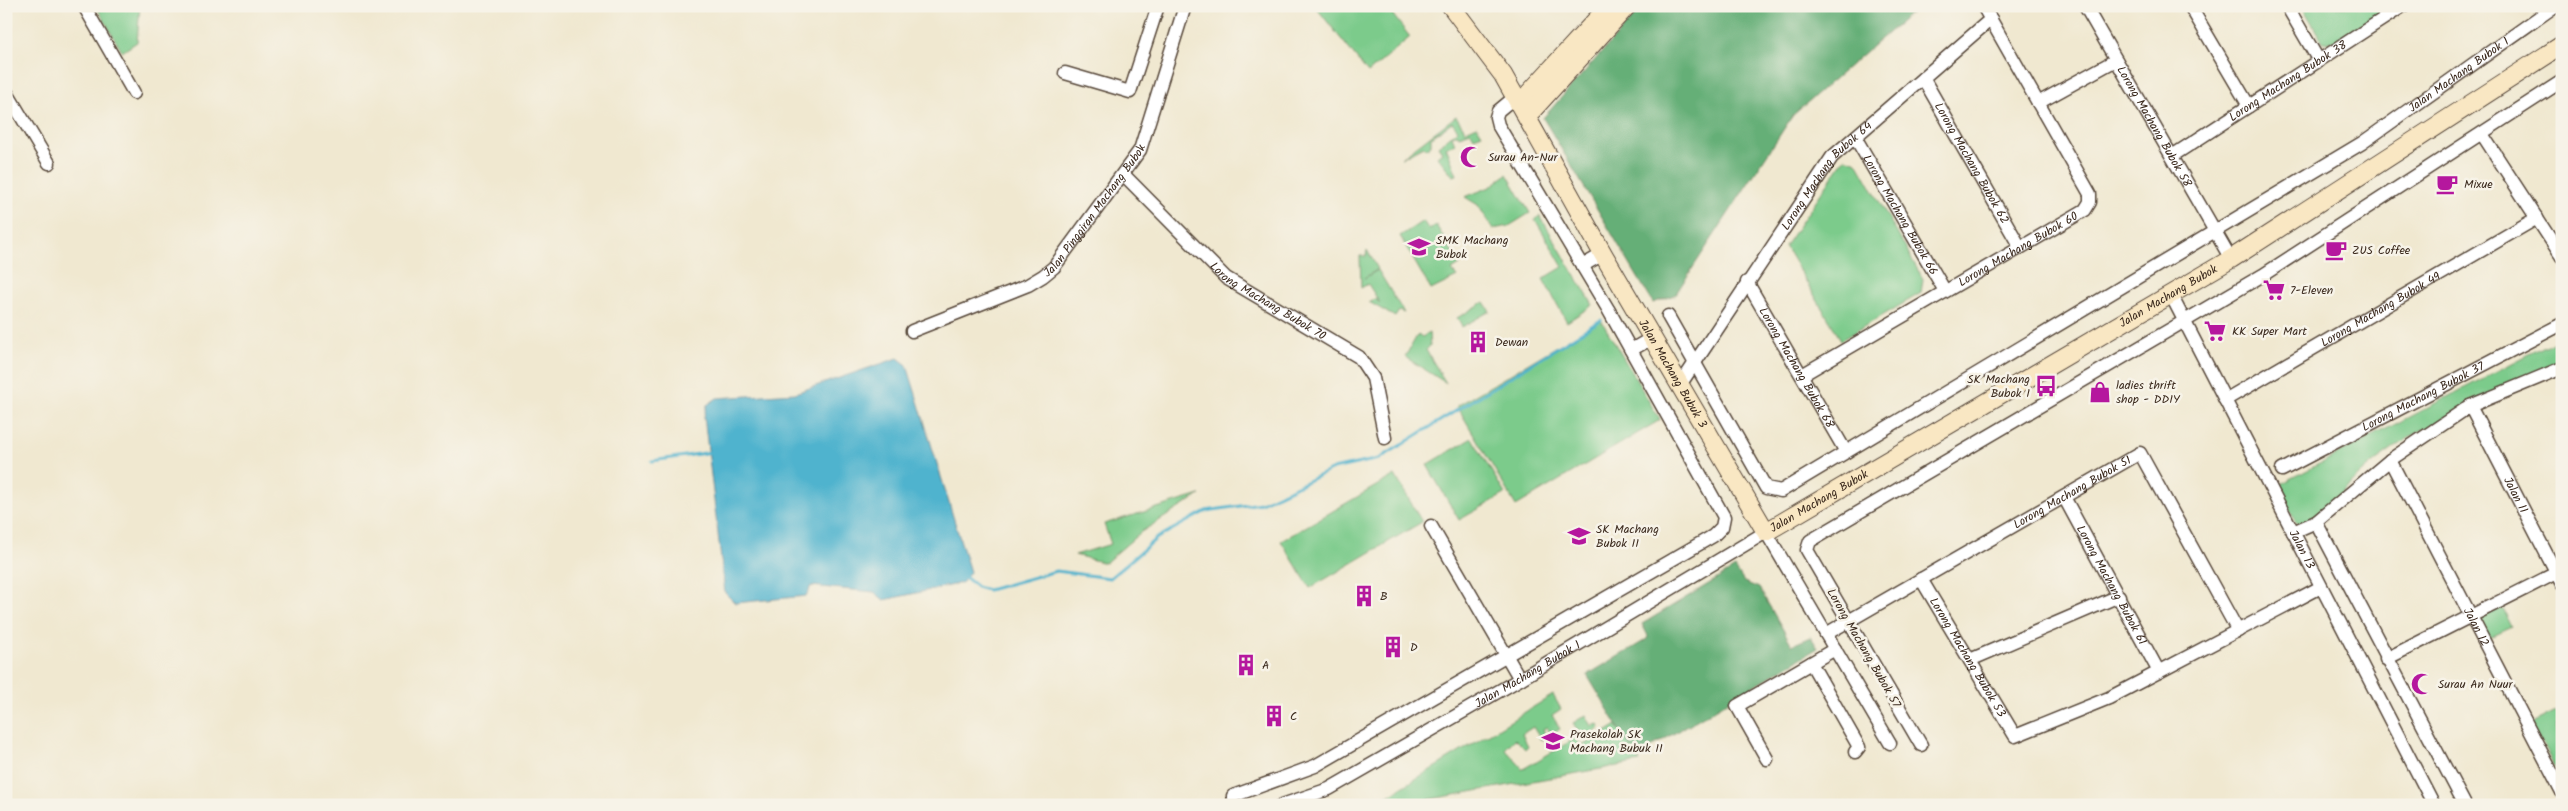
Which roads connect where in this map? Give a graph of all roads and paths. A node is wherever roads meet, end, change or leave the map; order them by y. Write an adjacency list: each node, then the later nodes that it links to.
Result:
1 (84, 6): 22 (street)
2 (1158, 6): 18 (street)
3 (1185, 6): 30 (street, Jalan Pinggiran Machang Bubok)
4 (1451, 6): 24 (main road, Jalan Machang Bubuk 3)
5 (1609, 6): 15 (main road)
6 (1627, 6): 15 (main road)
7 (1983, 6): 13 (street, Lorong Machang Bubok 60)
8 (2085, 6): 16 (street, Lorong Machang Bubok 58)
9 (2190, 6): 25 (street)
10 (2287, 6): 17 (street)
11 (2403, 6): 17 (street, Lorong Machang Bubok 38)
12 (2555, 6): 32 (street, Jalan Machang Bubok 1)
13 (1991, 19): 19 (street, Lorong Machang Bubok 64); 23 (street, Lorong Machang Bubok 60)
14 (2562, 45): 34 (main road, Jalan Machang Bubok)
15 (1582, 46): 24 (main road)
16 (2116, 60): 23 (street); 28 (street, Lorong Machang Bubok 58)
17 (2319, 61): 25 (street, Lorong Machang Bubok 38)
18 (1065, 73)
19 (1923, 78): 27 (street, Lorong Machang Bubok 64); 33 (street, Lorong Machang Bubok 62)
20 (2562, 81): 26 (street)
21 (6, 91): 29 (street)
22 (134, 93)
23 (2038, 104): 33 (street, Lorong Machang Bubok 60)
24 (1521, 105): 35 (main road, Jalan Machang Bubuk 3); 37 (street)
25 (2249, 106): 28 (street, Lorong Machang Bubok 38)
26 (2482, 134): 31 (street); 42 (street)
27 (1855, 138): 38 (street, Lorong Machang Bubok 64); 39 (street, Lorong Machang Bubok 66)
28 (2172, 156): 32 (street, Lorong Machang Bubok 58)
29 (49, 163)
30 (1123, 174): 44 (street, Jalan Pinggiran Machang Bubok); 53 (street, Lorong Machang Bubok 70)
31 (2537, 218): 36 (street); 51 (street, Lorong Machang Bubok 49)
32 (2216, 232): 34 (street, Lorong Machang Bubok 58); 54 (street)
33 (2020, 248): 39 (street, Lorong Machang Bubok 60)
34 (2227, 252): 40 (main road, Jalan Machang Bubok)
35 (1603, 254): 37 (street); 45 (main road, Jalan Machang Bubuk 3)
36 (2562, 257)
37 (1582, 266): 46 (street)
38 (1747, 282): 47 (street, Lorong Machang Bubok 64); 49 (street, Lorong Machang Bubok 68)
39 (1945, 291): 49 (street, Lorong Machang Bubok 60)
40 (2171, 294): 42 (street, Jalan 13); 60 (main road, Jalan Machang Bubok)
41 (1668, 316): 47 (street, Jalan Machang Bubuk 3)
42 (2184, 320): 51 (street, Jalan 13); 67 (street, Lorong Machang Bubok 57)
43 (2562, 324): 56 (street, Lorong Machang Bubok 37)
44 (912, 331)
45 (1652, 338): 46 (street); 50 (main road, Jalan Machang Bubuk 3)
46 (1631, 350): 71 (street)
47 (1694, 361): 50 (street, Lorong Machang Bubok 64); 54 (street, Jalan Machang Bubuk 3)
48 (2560, 371): 52 (street)
49 (1802, 375): 54 (street, Lorong Machang Bubok 68)
50 (1680, 384): 60 (main road, Jalan Machang Bubuk 3)
51 (2225, 400): 61 (street, Jalan 13)
52 (2470, 406): 55 (street); 62 (street, Jalan 11)
53 (1385, 438)
54 (1846, 452)
55 (2390, 460): 58 (street); 66 (street, Jalan 12)
56 (2282, 470)
57 (2064, 497): 63 (street, Lorong Machang Bubok 51); 65 (street, Lorong Machang Bubok 61); 68 (street, Lorong Machang Bubok 51)
58 (2316, 522): 61 (street); 72 (street)
59 (1431, 526): 71 (street)
60 (1766, 532): 69 (street, Jalan Machang Bubuk 3); 76 (street, Jalan Machang Bubok 1)
61 (2292, 532): 64 (street, Jalan 13)
62 (2560, 576): 66 (street)
63 (1922, 578): 67 (street, Lorong Machang Bubok 51); 73 (street, Lorong Machang Bubok 53)
64 (2321, 588): 68 (street); 84 (street, Jalan 13)
65 (2119, 596): 73 (street); 75 (street, Lorong Machang Bubok 61)
66 (2471, 616): 72 (street); 81 (street, Jalan 12)
67 (1848, 621): 69 (street, Lorong Machang Bubok 51); 78 (street, Lorong Machang Bubok 57)
68 (2238, 631): 75 (street)
69 (1826, 634): 70 (street, Jalan Machang Bubuk 3)
70 (1835, 650): 74 (street); 77 (street, Jalan Machang Bubuk 3)
71 (1507, 656): 76 (street); 82 (street)
72 (2386, 658): 85 (street)
73 (1970, 660): 75 (street, Lorong Machang Bubok 53)
74 (1811, 663): 79 (street); 80 (street)
75 (2159, 672)
76 (1520, 679): 83 (street, Jalan Machang Bubok 1)
77 (1890, 743)
78 (1921, 745)
79 (1855, 752)
80 (1767, 759)
81 (2562, 792)
82 (1233, 796)
83 (1282, 805)
84 (2434, 805)
85 (2465, 805)

